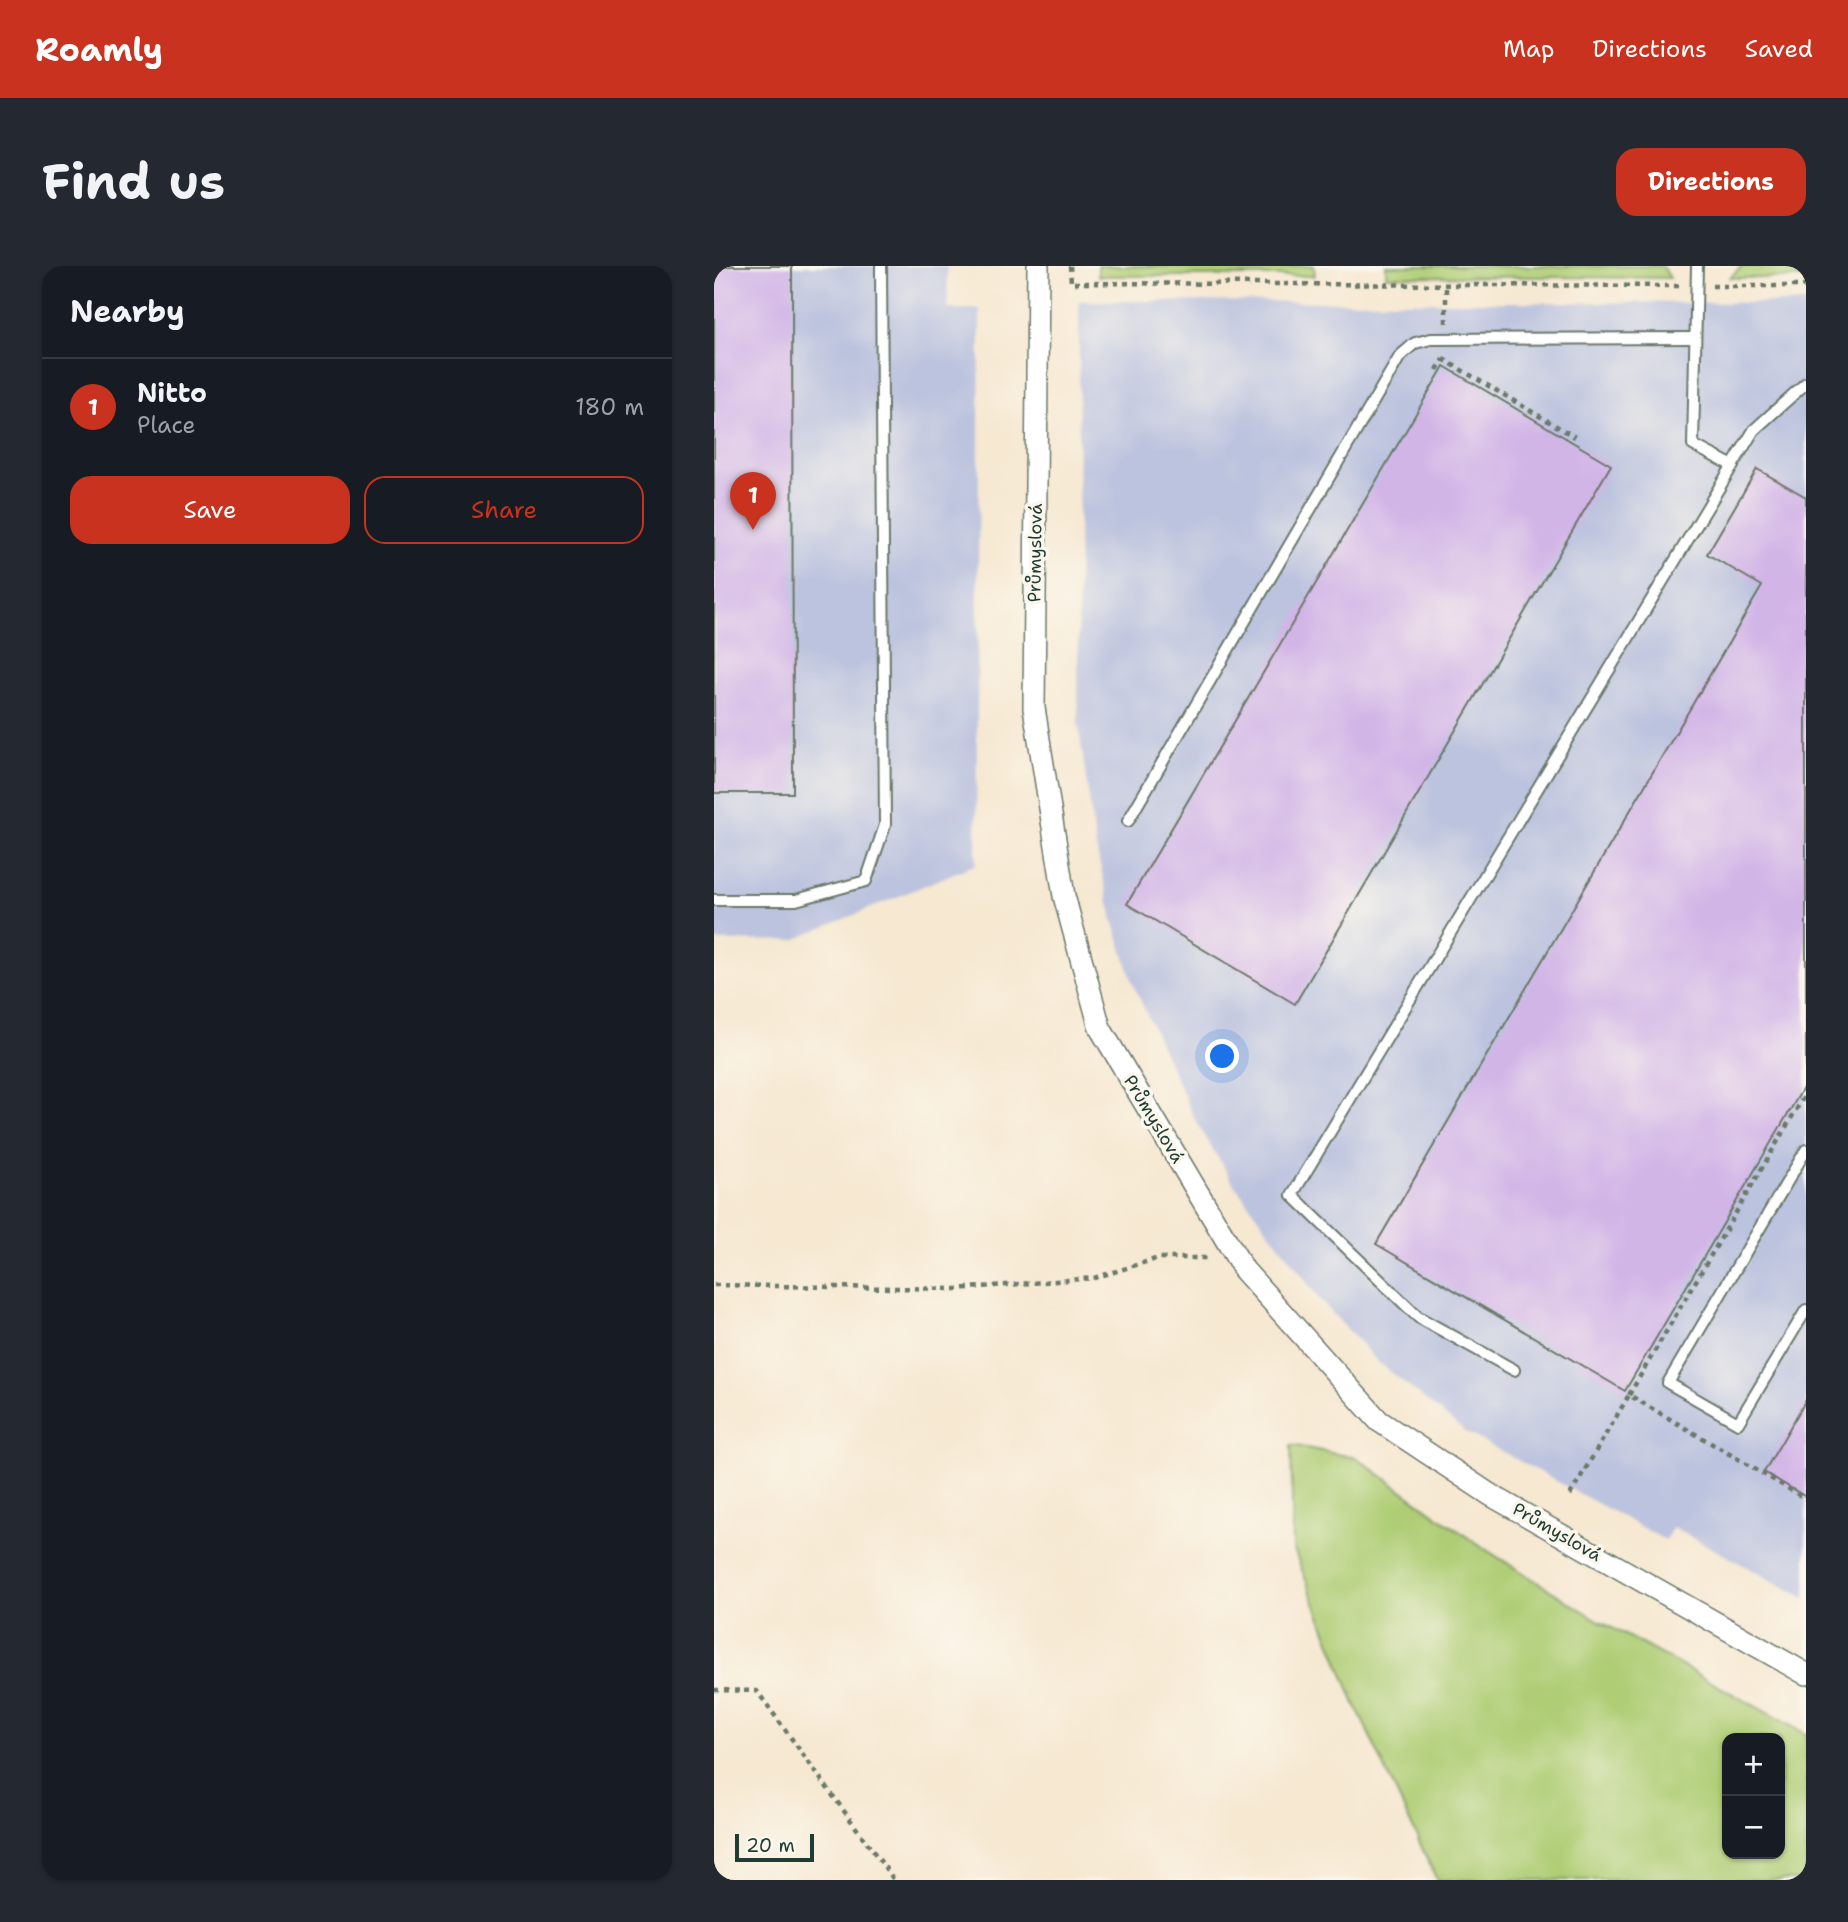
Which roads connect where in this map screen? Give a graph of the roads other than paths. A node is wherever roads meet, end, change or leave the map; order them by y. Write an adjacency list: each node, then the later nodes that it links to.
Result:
1 (881, 266): 8 (lane)
2 (1038, 266): 12 (street, Průmyslová)
3 (1697, 266): 4 (lane)
4 (1695, 338): 6 (lane); 7 (lane)
5 (1806, 383): 6 (lane)
6 (1732, 466): 11 (lane)
7 (1128, 821)
8 (714, 900)
9 (1806, 1150): 10 (lane)
10 (1806, 1310)
11 (1514, 1370)
12 (1806, 1674)

